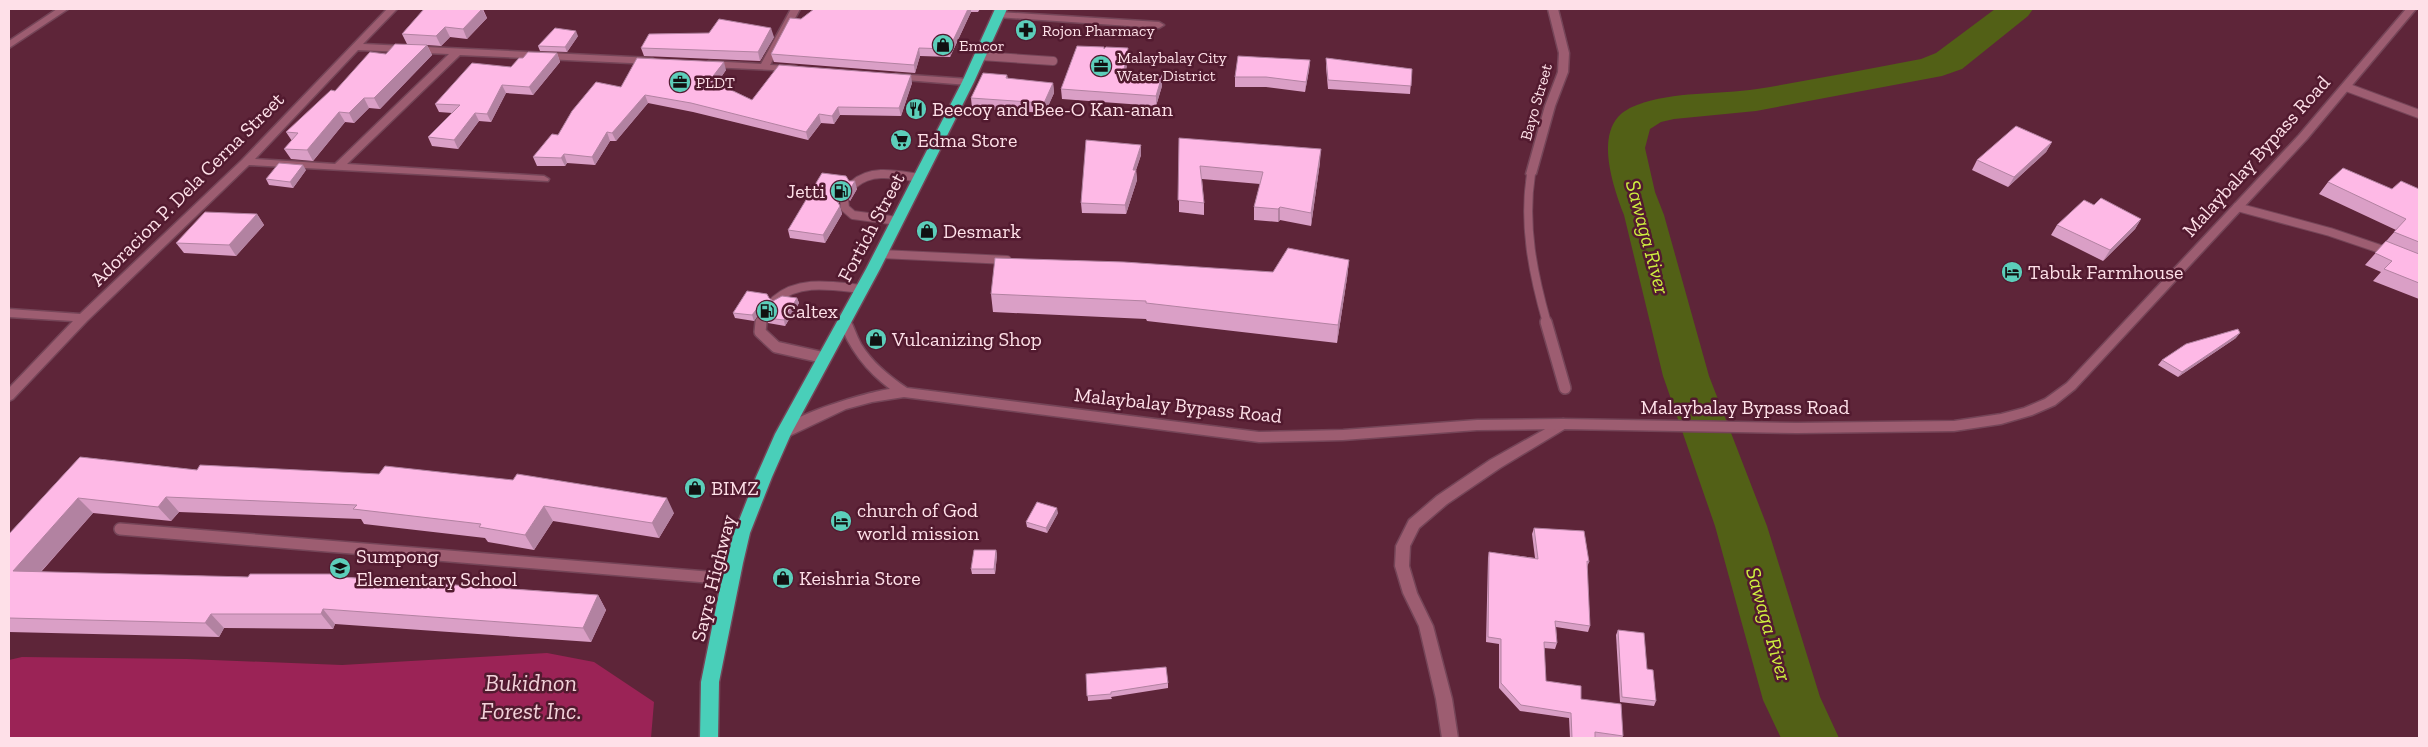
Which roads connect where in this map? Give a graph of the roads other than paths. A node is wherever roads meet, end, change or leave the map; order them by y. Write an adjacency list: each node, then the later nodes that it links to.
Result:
1 (63, 9): 8 (street)
2 (392, 9): 9 (street, Adoracion P. Dela Cerna Street)
3 (795, 9): 15 (street)
4 (1554, 9): 23 (street, Bayo Street)
5 (2411, 9): 19 (street, Malaybalay Bypass Road)
6 (1000, 12): 7 (street); 11 (highway, Fortich Street)
7 (1159, 25)
8 (9, 45)
9 (356, 47): 10 (street); 21 (street, Adoracion P. Dela Cerna Street)
10 (458, 51): 13 (street); 22 (street)
11 (981, 56): 12 (lane); 18 (highway, Fortich Street)
12 (1053, 61)
13 (665, 62)
14 (695, 63): 15 (street)
15 (764, 67): 16 (street)
16 (802, 70)
17 (881, 76): 18 (street)
18 (968, 82): 24 (highway, Fortich Street)
19 (2346, 87): 20 (lane); 28 (street, Malaybalay Bypass Road)
20 (2419, 114)
21 (246, 162): 22 (street); 36 (street, Adoracion P. Dela Cerna Street)
22 (338, 167): 25 (street)
23 (1531, 174): 40 (lane)
24 (920, 178): 26 (lane); 29 (highway, Fortich Street)
25 (544, 180)
26 (854, 184)
27 (844, 200): 29 (lane)
28 (2238, 207): 31 (lane); 43 (street, Malaybalay Bypass Road)
29 (898, 221): 30 (highway, Fortich Street)
30 (881, 254): 32 (lane); 33 (highway, Fortich Street)
31 (2403, 257)
32 (1019, 260)
33 (862, 289): 34 (lane); 37 (highway, Fortich Street)
34 (775, 300)
35 (9, 313): 36 (street)
36 (83, 318): 42 (street, Adoracion P. Dela Cerna Street)
37 (845, 321): 39 (highway, Fortich Street); 41 (street, Malaybalay Bypass Road)
38 (761, 322): 39 (lane)
39 (824, 358): 44 (highway, Fortich Street)
40 (1565, 388)
41 (904, 392): 43 (street, Malaybalay Bypass Road); 44 (street, Malaybalay Bypass Road)
42 (9, 396)
43 (1563, 424): 48 (street)
44 (783, 434): 46 (highway, Sayre Highway)
45 (120, 530): 46 (lane)
46 (731, 580): 47 (highway, Sayre Highway)
47 (709, 738)
48 (1450, 738)

